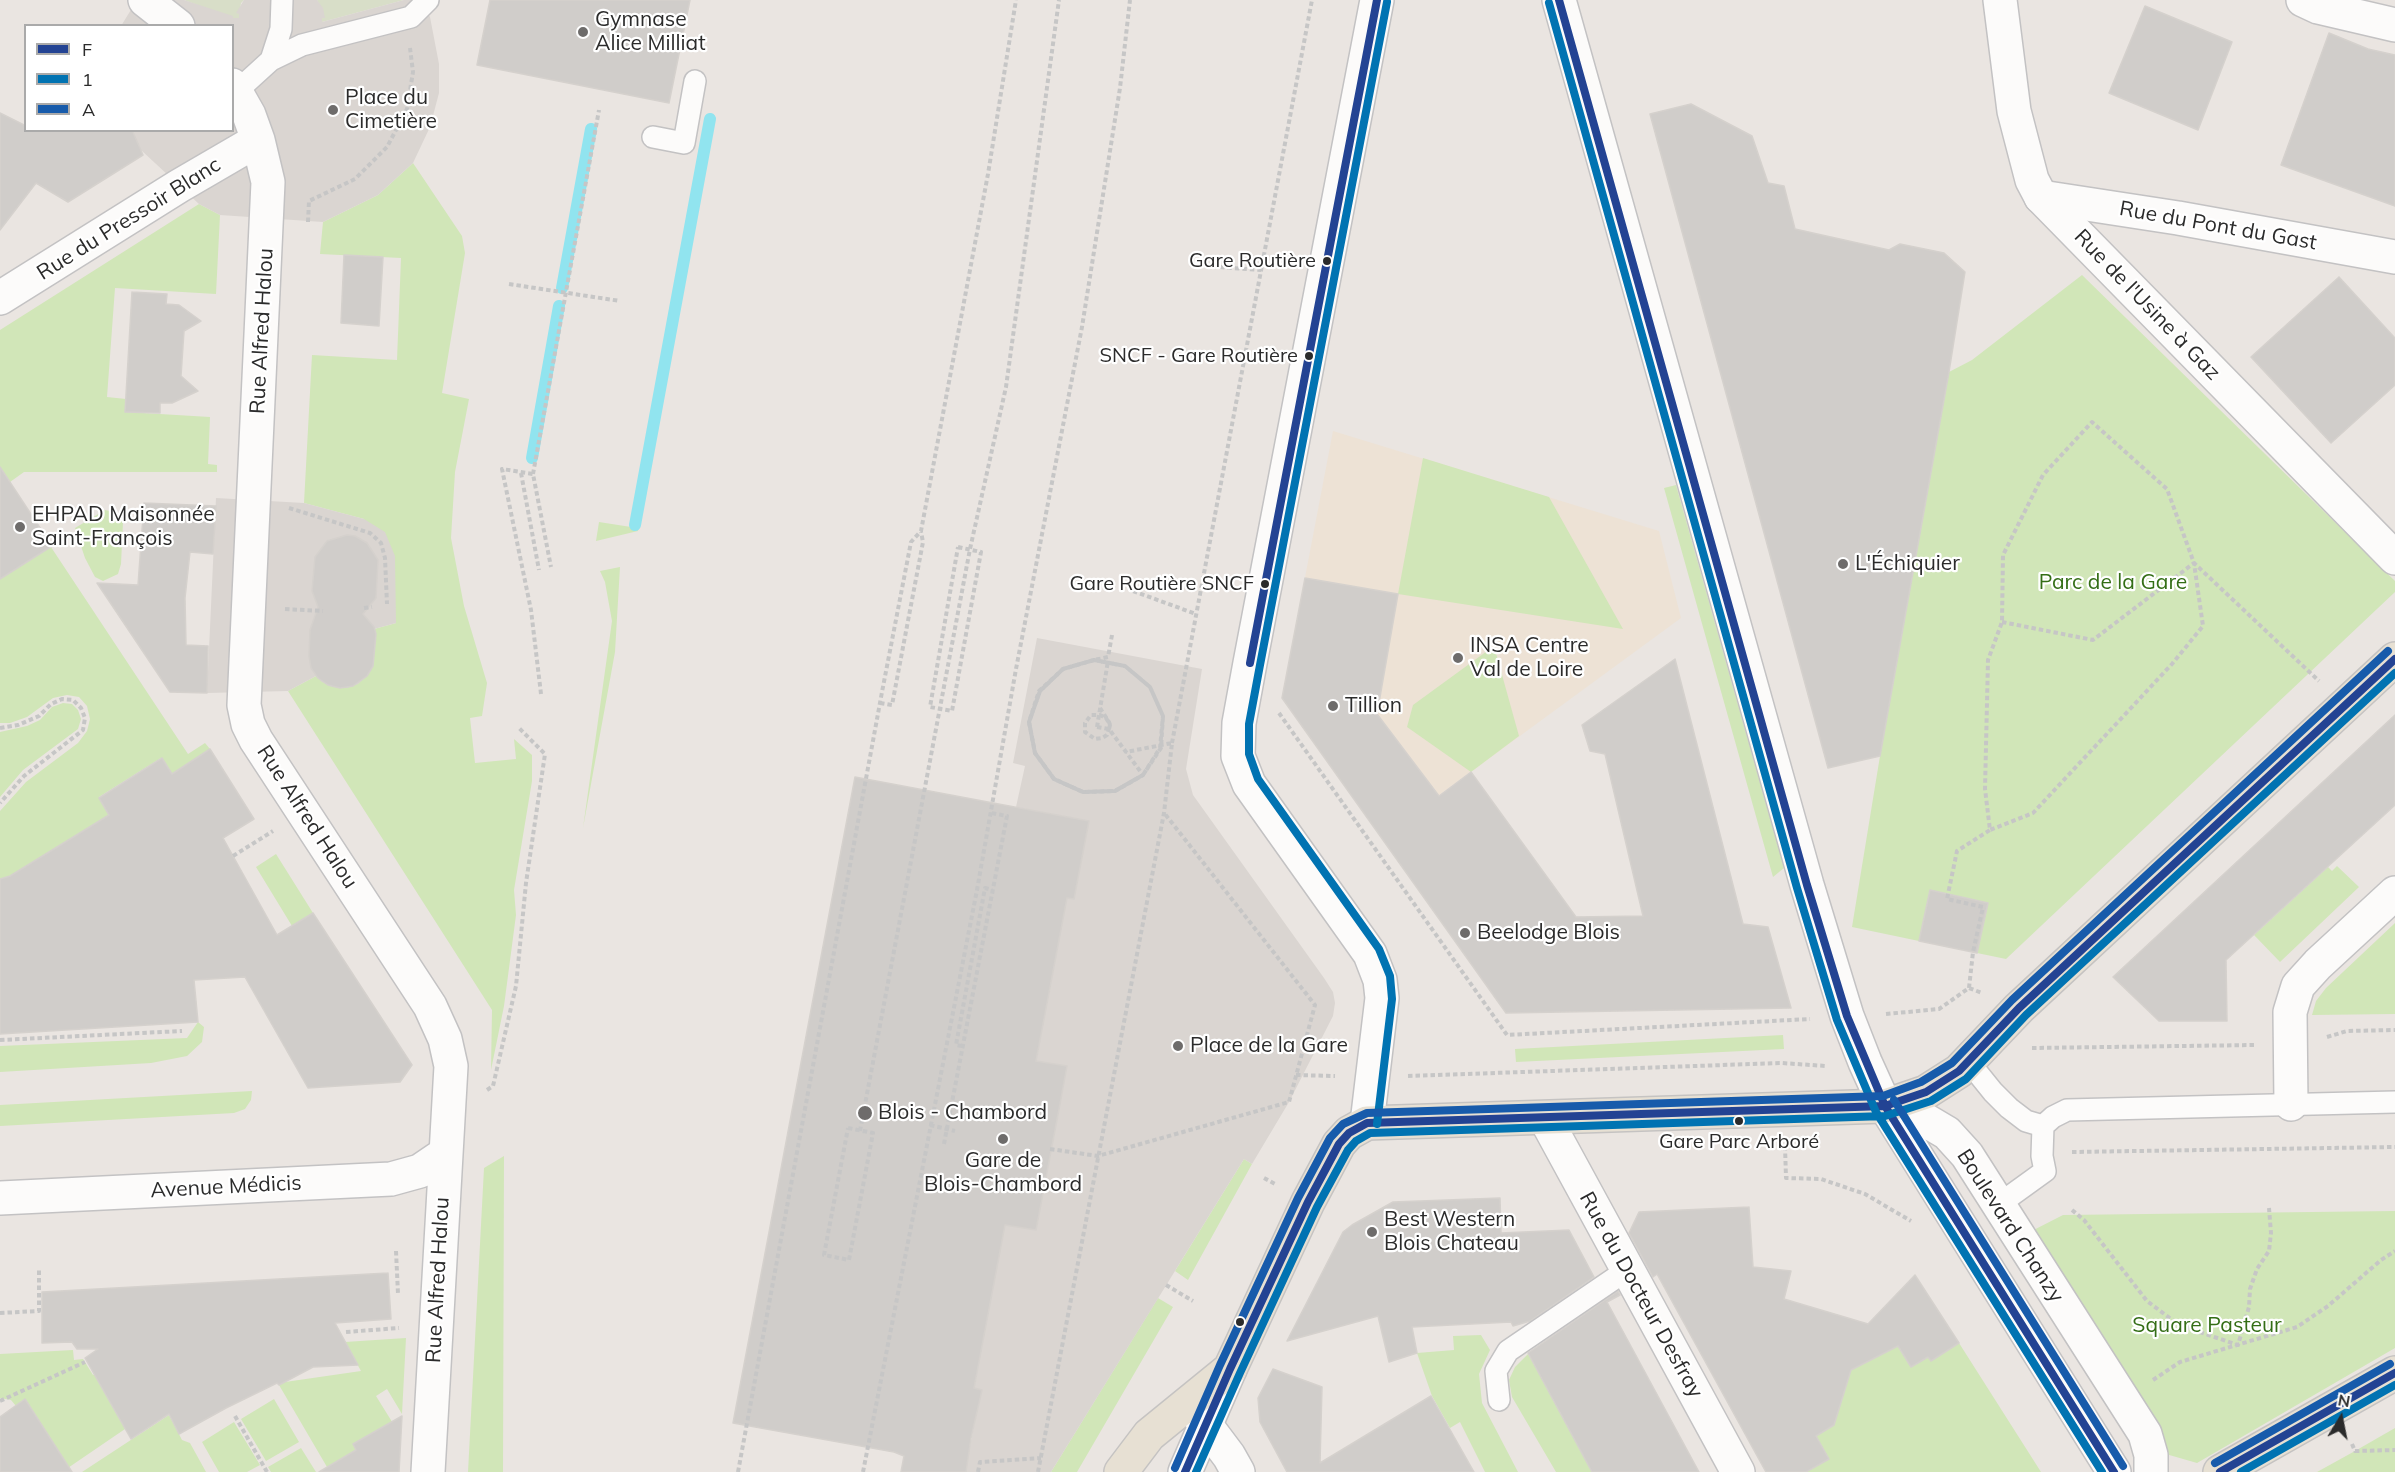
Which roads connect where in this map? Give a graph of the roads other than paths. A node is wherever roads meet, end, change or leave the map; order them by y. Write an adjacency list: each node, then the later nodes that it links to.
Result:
1 (145, 0): 8 (street)
2 (282, 0): 10 (lane)
3 (428, 0): 10 (lane)
4 (1377, 0): 26 (street)
5 (1559, 0): 24 (street)
6 (2000, 0): 15 (street, Rue de l'Usine à Gaz)
7 (2303, 0): 9 (street)
8 (175, 24)
9 (2395, 25)
10 (271, 60): 12 (lane)
11 (695, 81): 13 (lane)
12 (235, 88): 14 (street, Rue Alfred Halou)
13 (653, 137)
14 (258, 140): 17 (street, Rue du Pressoir Blanc); 28 (street, Rue Alfred Halou)
15 (2041, 197): 16 (street, Rue du Pont du Gast); 18 (street, Rue de l'Usine à Gaz)
16 (2395, 257)
17 (0, 298)
18 (2395, 558)
19 (2395, 659): 21 (main road)
20 (2395, 893): 23 (street)
21 (1968, 1061): 24 (main road); 27 (lane)
22 (2395, 1102): 23 (lane)
23 (2291, 1104): 27 (lane)
24 (1886, 1106): 25 (main road); 30 (street, Boulevard Chanzy); 40 (street, Boulevard Chanzy)
25 (1545, 1118): 26 (main road); 31 (street, Rue du Docteur Desfray)
26 (1367, 1123): 34 (main road)
27 (2043, 1126): 30 (lane)
28 (445, 1154): 29 (street, Avenue Médicis); 35 (street, Rue Alfred Halou)
29 (0, 1198)
30 (2001, 1212): 41 (street, Boulevard Chanzy)
31 (1627, 1270): 33 (lane); 39 (street, Rue du Docteur Desfray)
32 (2395, 1373): 42 (main road)
33 (1499, 1400)
34 (1197, 1414): 36 (main road); 37 (street); 38 (street)
35 (428, 1472)
36 (1122, 1472)
37 (1185, 1472)
38 (1238, 1472)
39 (1738, 1472)
40 (2114, 1472)
41 (2151, 1472)
42 (2220, 1472)

